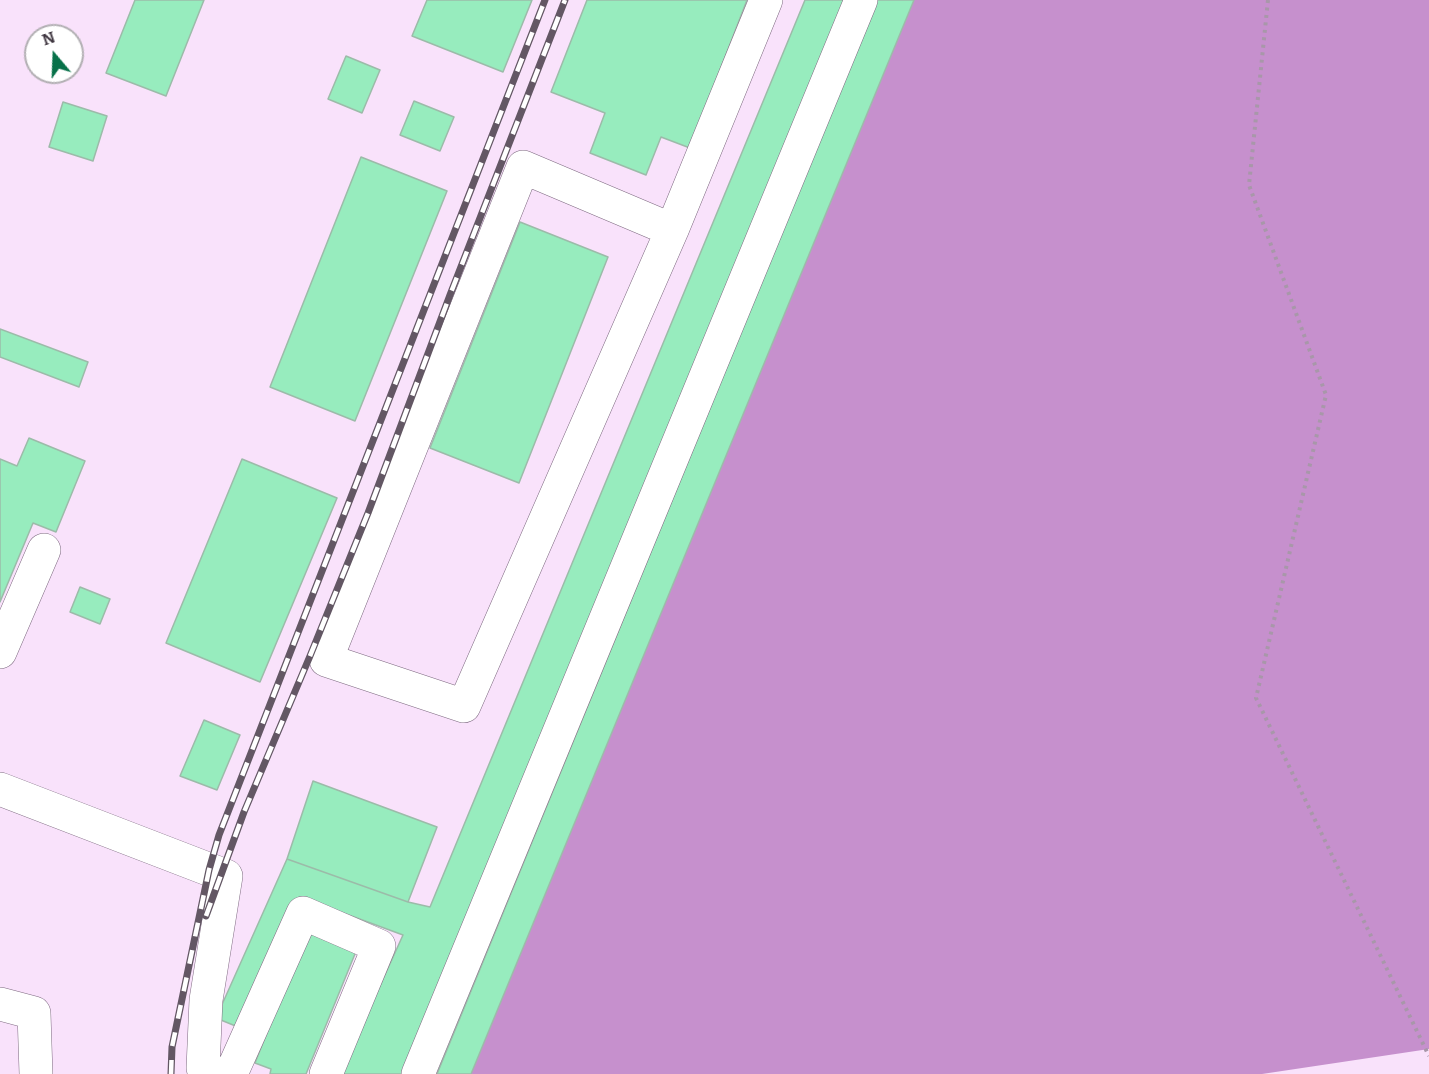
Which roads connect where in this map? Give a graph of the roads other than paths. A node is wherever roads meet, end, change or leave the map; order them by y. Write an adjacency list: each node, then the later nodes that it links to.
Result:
1 (766, 0): 3 (lane)
2 (861, 0): 12 (lane)
3 (672, 230): 3 (lane)
4 (44, 550): 5 (lane)
5 (0, 652)
6 (0, 789): 9 (lane)
7 (0, 1004): 8 (lane)
8 (36, 1074)
9 (220, 1074)
10 (231, 1074): 11 (lane)
11 (326, 1074)
12 (418, 1074)

